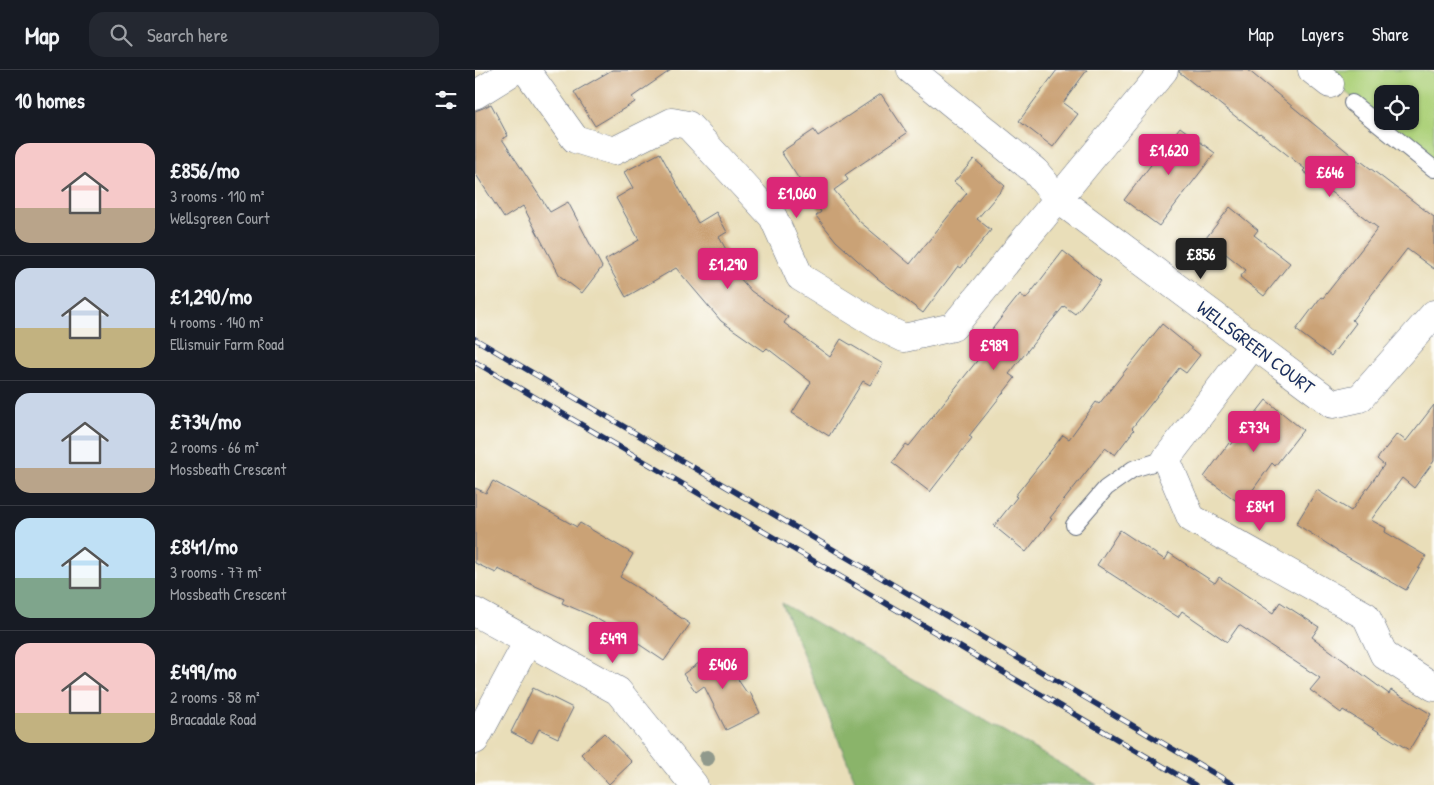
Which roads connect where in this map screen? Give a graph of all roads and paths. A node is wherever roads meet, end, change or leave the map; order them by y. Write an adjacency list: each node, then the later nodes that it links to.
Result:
1 (515, 70): 5 (street)
2 (526, 70): 8 (street)
3 (911, 70): 8 (street, WELLSGREEN COURT)
4 (1163, 70): 8 (street)
5 (475, 95)
6 (1353, 102): 7 (lane)
7 (1434, 169)
8 (1058, 200): 10 (street, WELLSGREEN COURT)
9 (1432, 321): 10 (street, WELLSGREEN COURT)
10 (1253, 345): 11 (street)
11 (1166, 459): 12 (lane); 15 (street)
12 (1074, 525)
13 (475, 612): 14 (street)
14 (527, 641): 16 (street); 17 (street)
15 (1434, 686)
16 (475, 740)
17 (694, 785)

